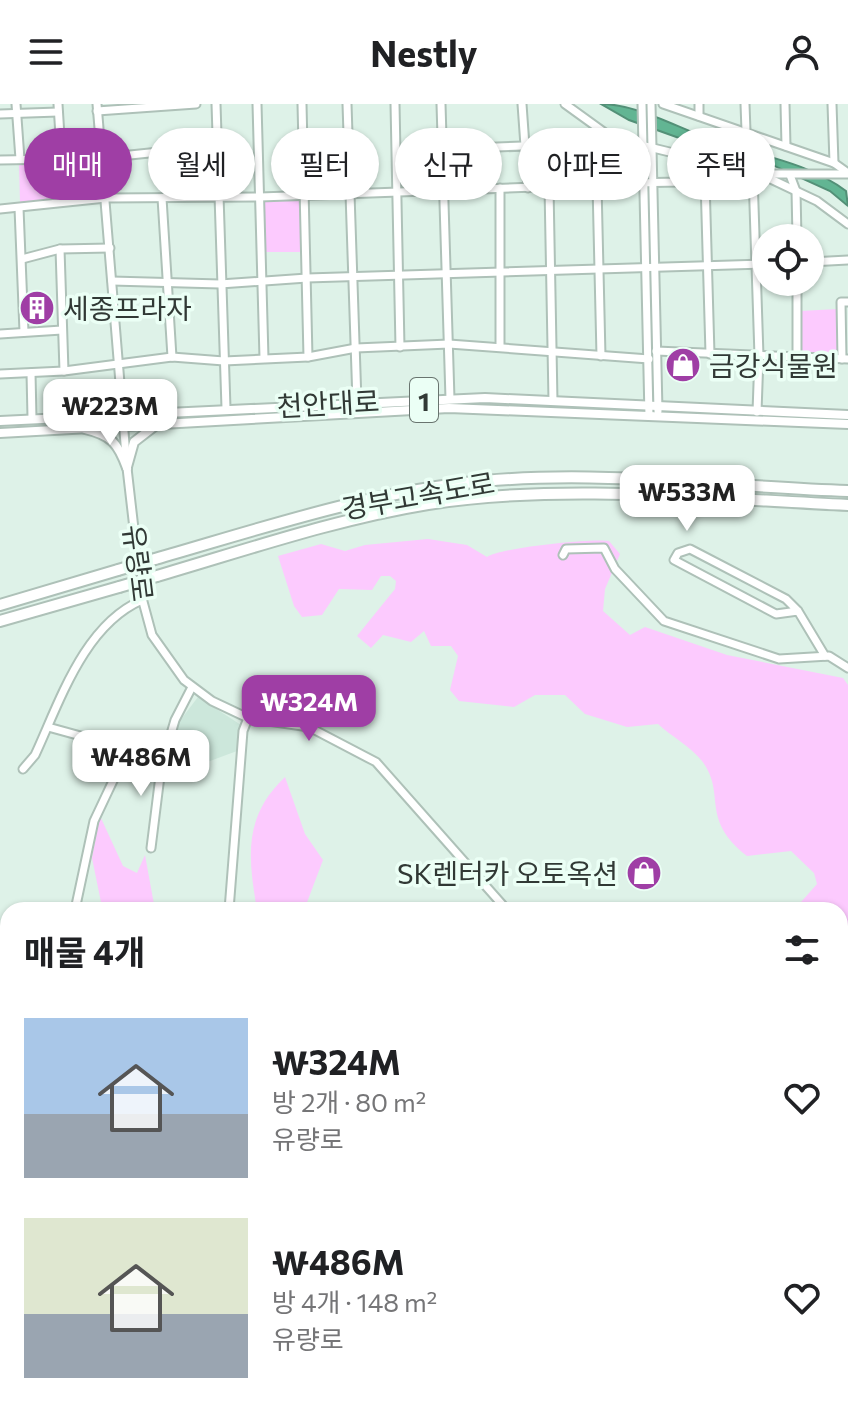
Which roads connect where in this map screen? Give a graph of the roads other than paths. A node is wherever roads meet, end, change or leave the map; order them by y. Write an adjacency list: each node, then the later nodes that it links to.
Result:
1 (16, 104): 19 (street)
2 (196, 104): 18 (street)
3 (216, 104): 24 (street)
4 (257, 104): 46 (street)
5 (302, 104): 25 (street)
6 (347, 104): 26 (street)
7 (395, 104): 27 (street)
8 (441, 104): 28 (street)
9 (522, 104): 29 (street)
10 (565, 104): 30 (street)
11 (648, 104): 31 (street)
12 (663, 104): 21 (street)
13 (699, 104): 21 (street)
14 (745, 104): 33 (street)
15 (785, 104): 35 (street)
16 (832, 104): 39 (street)
17 (58, 108): 19 (street); 22 (street)
18 (97, 108): 23 (street, 유량로)
19 (17, 113): 20 (street); 36 (street)
20 (0, 114)
21 (699, 116): 32 (street)
22 (60, 128)
23 (99, 128)
24 (217, 128)
25 (303, 128)
26 (348, 128)
27 (396, 128)
28 (442, 128)
29 (526, 128)
30 (598, 128)
31 (647, 128)
32 (737, 128)
33 (746, 128)
34 (775, 142): 35 (street)
35 (786, 146): 39 (street)
36 (20, 159): 37 (street); 38 (street)
37 (24, 159)
38 (0, 160)
39 (834, 163): 40 (street)
40 (845, 174): 42 (street)
41 (775, 175): 42 (street)
42 (790, 175): 44 (street)
43 (775, 182): 44 (street)
44 (796, 191): 66 (street); 67 (street)
45 (255, 197): 46 (street)
46 (260, 197): 47 (street); 85 (street)
47 (271, 197)
48 (78, 200): 62 (street)
49 (106, 200): 68 (street, 유량로)
50 (162, 200): 83 (street)
51 (218, 200): 86 (street)
52 (306, 200): 82 (street)
53 (351, 200): 81 (street)
54 (398, 200): 80 (street)
55 (444, 200): 79 (street)
56 (500, 200): 78 (street)
57 (549, 200): 77 (street)
58 (598, 200): 76 (street)
59 (648, 200): 75 (street)
60 (706, 200): 74 (street)
61 (757, 200): 65 (street)
62 (64, 201): 63 (street)
63 (19, 208): 64 (street); 70 (street)
64 (0, 209)
65 (756, 224)
66 (797, 224)
67 (848, 224)
68 (110, 248): 69 (street); 84 (street, 유량로)
69 (60, 249): 70 (street); 90 (street)
70 (22, 259): 91 (street)
71 (848, 260): 72 (street)
72 (824, 261)
73 (752, 264): 74 (street)
74 (709, 265): 75 (street); 99 (street)
75 (650, 267): 76 (street); 97 (street); 106 (street)
76 (600, 269): 77 (street); 100 (street)
77 (551, 271): 78 (street); 98 (street)
78 (500, 272): 79 (street); 94 (street)
79 (446, 273): 80 (street); 93 (street)
80 (400, 275): 81 (street); 95 (street)
81 (355, 276): 82 (street); 96 (street)
82 (307, 278): 85 (street); 104 (street)
83 (166, 280): 84 (street); 86 (street); 103 (street)
84 (112, 281): 109 (street, 유량로)
85 (262, 282): 86 (street); 105 (street)
86 (220, 284): 108 (street)
87 (757, 296): 101 (street)
88 (797, 296): 102 (street)
89 (848, 302): 107 (street)
90 (62, 330): 91 (street); 110 (street)
91 (24, 332): 92 (street)
92 (0, 334)
93 (449, 344): 94 (street); 95 (street); 113 (street)
94 (500, 346): 98 (street)
95 (400, 347): 96 (street)
96 (356, 348): 104 (street); 115 (street)
97 (656, 351): 99 (street); 116 (street)
98 (554, 353): 100 (street); 114 (street)
99 (710, 354): 101 (street)
100 (601, 356): 106 (street)
101 (759, 356): 102 (street); 118 (street)
102 (797, 356): 107 (street)
103 (172, 357): 108 (street); 109 (street)
104 (308, 357): 105 (street)
105 (264, 358): 108 (street)
106 (649, 359): 116 (street)
107 (845, 359)
108 (224, 361): 117 (street)
109 (120, 362): 110 (street); 119 (street, 유량로)
110 (64, 371): 111 (street)
111 (31, 373): 112 (street); 122 (street)
112 (0, 374)
113 (450, 399): 114 (main road, 천안대로 / 1); 115 (main road, 천안대로 / 1)
114 (553, 401): 116 (main road, 천안대로 / 1)
115 (357, 402): 117 (main road, 천안대로 / 1)
116 (653, 406): 118 (main road, 천안대로 / 1); 121 (street)
117 (226, 408): 119 (main road, 천안대로 / 1)
118 (757, 412): 120 (main road, 천안대로 / 1)
119 (123, 413): 122 (main road, 천안대로 / 1); 125 (street, 유량로)
120 (848, 415)
121 (653, 417): 124 (main road, 천안대로 / 1); 126 (main road, 천안대로 / 1)
122 (32, 418): 123 (main road, 천안대로 / 1)
123 (0, 421)
124 (161, 423): 125 (main road, 천안대로 / 1); 129 (main road)
125 (124, 424): 127 (main road, 천안대로 / 1); 129 (street, 유량로)
126 (848, 424)
127 (76, 427): 128 (main road, 천안대로 / 1); 129 (main road)
128 (0, 433)
129 (127, 468): 133 (street, 유량로)
130 (848, 491): 134 (highway, 경부고속도로, bridge)
131 (848, 505): 136 (highway, 경부고속도로, bridge)
132 (563, 555): 137 (street)
133 (142, 600): 139 (street, 유량로); 141 (street)
134 (0, 605)
135 (798, 611): 135 (street); 137 (street)
136 (0, 621)
137 (825, 656): 138 (street)
138 (848, 668)
139 (192, 687): 140 (street, 유량로); 143 (street)
140 (248, 718): 147 (street); 148 (street, 유량로)
141 (48, 727): 142 (street); 144 (street)
142 (128, 749): 143 (street); 146 (street)
143 (165, 758): 145 (street)
144 (23, 769)
145 (151, 848)
146 (77, 902)
147 (230, 902)
148 (500, 902)

